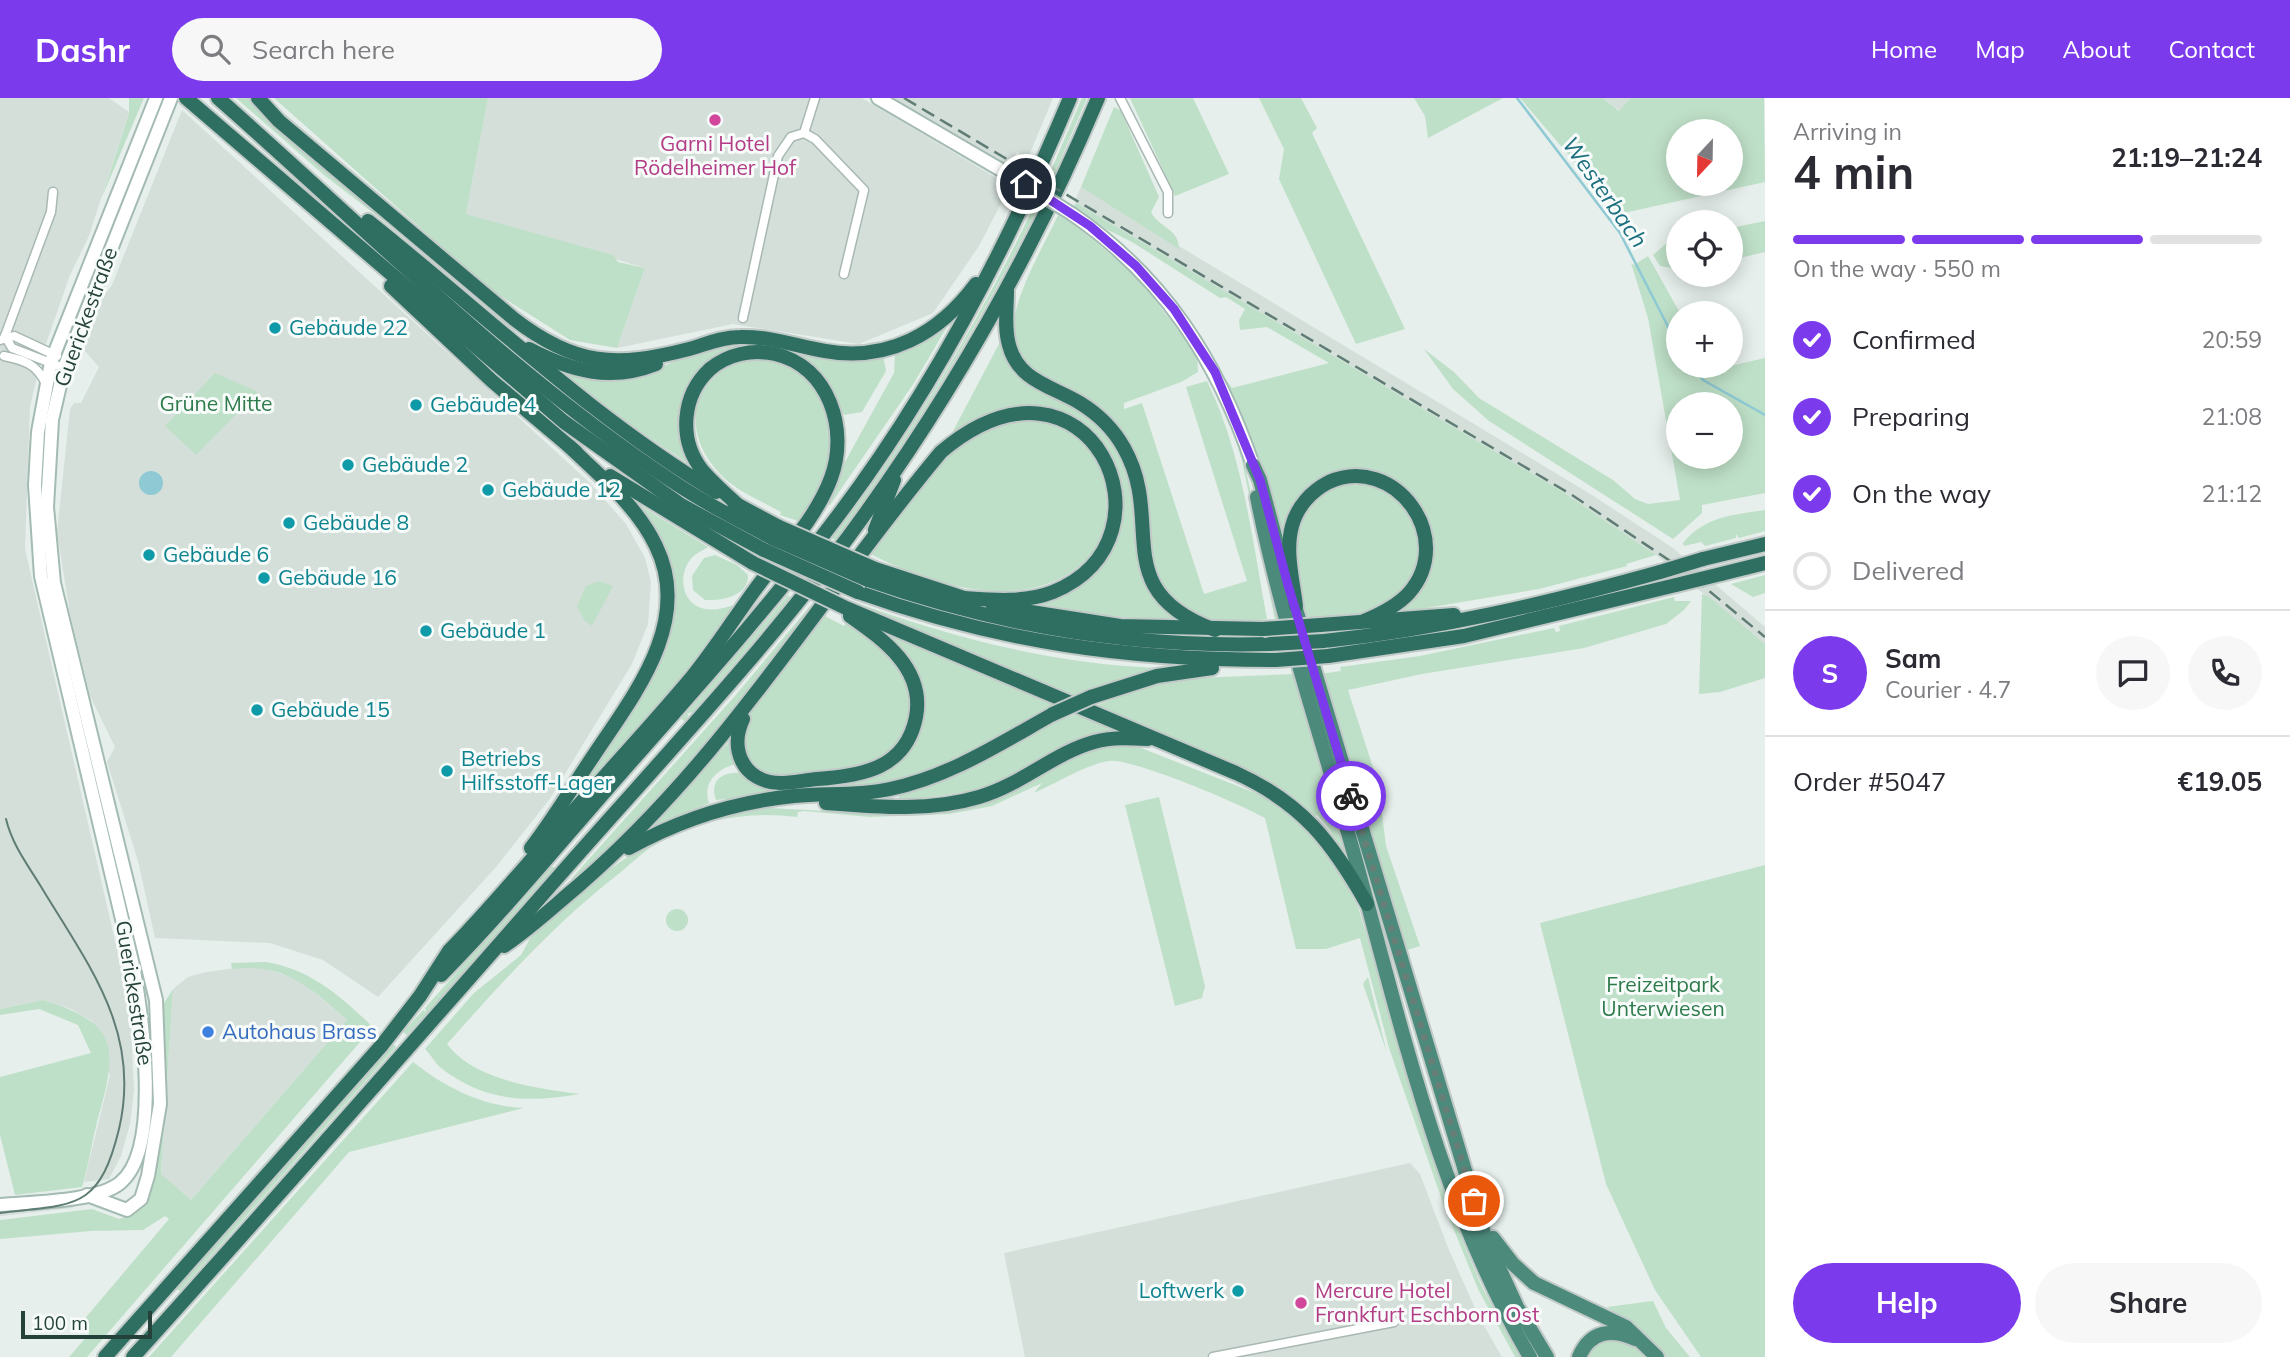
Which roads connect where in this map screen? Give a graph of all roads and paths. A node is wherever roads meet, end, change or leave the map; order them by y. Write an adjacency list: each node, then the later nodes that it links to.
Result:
1 (156, 98): 25 (main road, Guerickestraße)
2 (171, 98): 26 (main road, Guerickestraße)
3 (187, 98): 15 (highway)
4 (218, 98): 12 (highway)
5 (258, 98): 22 (highway)
6 (815, 98): 11 (street)
7 (878, 98): 29 (main road, bridge)
8 (1070, 98): 16 (highway)
9 (1098, 98): 18 (highway)
10 (1121, 99): 14 (street)
11 (804, 133): 17 (street); 19 (street)
12 (302, 172): 20 (highway); 32 (highway)
13 (53, 192): 21 (street)
14 (1168, 213)
15 (329, 222): 28 (highway); 32 (highway)
16 (1004, 242): 22 (highway); 51 (highway)
17 (844, 274)
18 (1007, 286): 30 (highway); 42 (highway)
19 (743, 318)
20 (502, 332): 22 (highway); 31 (highway)
21 (2, 338): 23 (street); 25 (street)
22 (689, 349)
23 (19, 351): 24 (street); 25 (street)
24 (2, 357): 27 (street)
25 (53, 357): 26 (street); 27 (main road, Guerickestraße)
26 (64, 368): 53 (main road, Guerickestraße)
27 (46, 384): 53 (main road, Guerickestraße)
28 (569, 446): 39 (highway, bridge); 49 (highway)
29 (1253, 465): 38 (highway); 48 (highway)
30 (899, 466): 34 (highway); 50 (highway)
31 (740, 507): 32 (highway); 49 (highway)
32 (771, 539): 36 (highway, bridge); 43 (highway, bridge)
33 (1765, 544): 40 (highway, bridge)
34 (865, 551): 37 (highway); 44 (highway)
35 (1765, 563): 43 (highway, bridge)
36 (871, 574): 37 (highway); 40 (highway, bridge)
37 (963, 598): 42 (highway)
38 (1296, 606): 41 (highway); 52 (highway)
39 (845, 610): 44 (highway); 45 (highway)
40 (1501, 613): 41 (highway)
41 (1364, 621): 42 (highway, bridge)
42 (1215, 630)
43 (1276, 660): 46 (highway, bridge)
44 (750, 704): 47 (highway)
45 (1154, 739): 46 (highway); 48 (highway)
46 (775, 800): 47 (highway)
47 (609, 859): 50 (highway)
48 (1367, 904): 60 (highway)
49 (449, 951): 51 (highway)
50 (488, 956): 58 (highway)
51 (420, 996): 57 (highway)
52 (1468, 1183): 56 (highway); 61 (highway)
53 (87, 1195): 54 (main road)
54 (0, 1205)
55 (1394, 1322): 59 (street)
56 (1641, 1342): 62 (highway); 63 (highway)
57 (105, 1357)
58 (132, 1357)
59 (1213, 1357)
60 (1530, 1357)
61 (1547, 1357)
62 (1579, 1357)
63 (1657, 1357)

